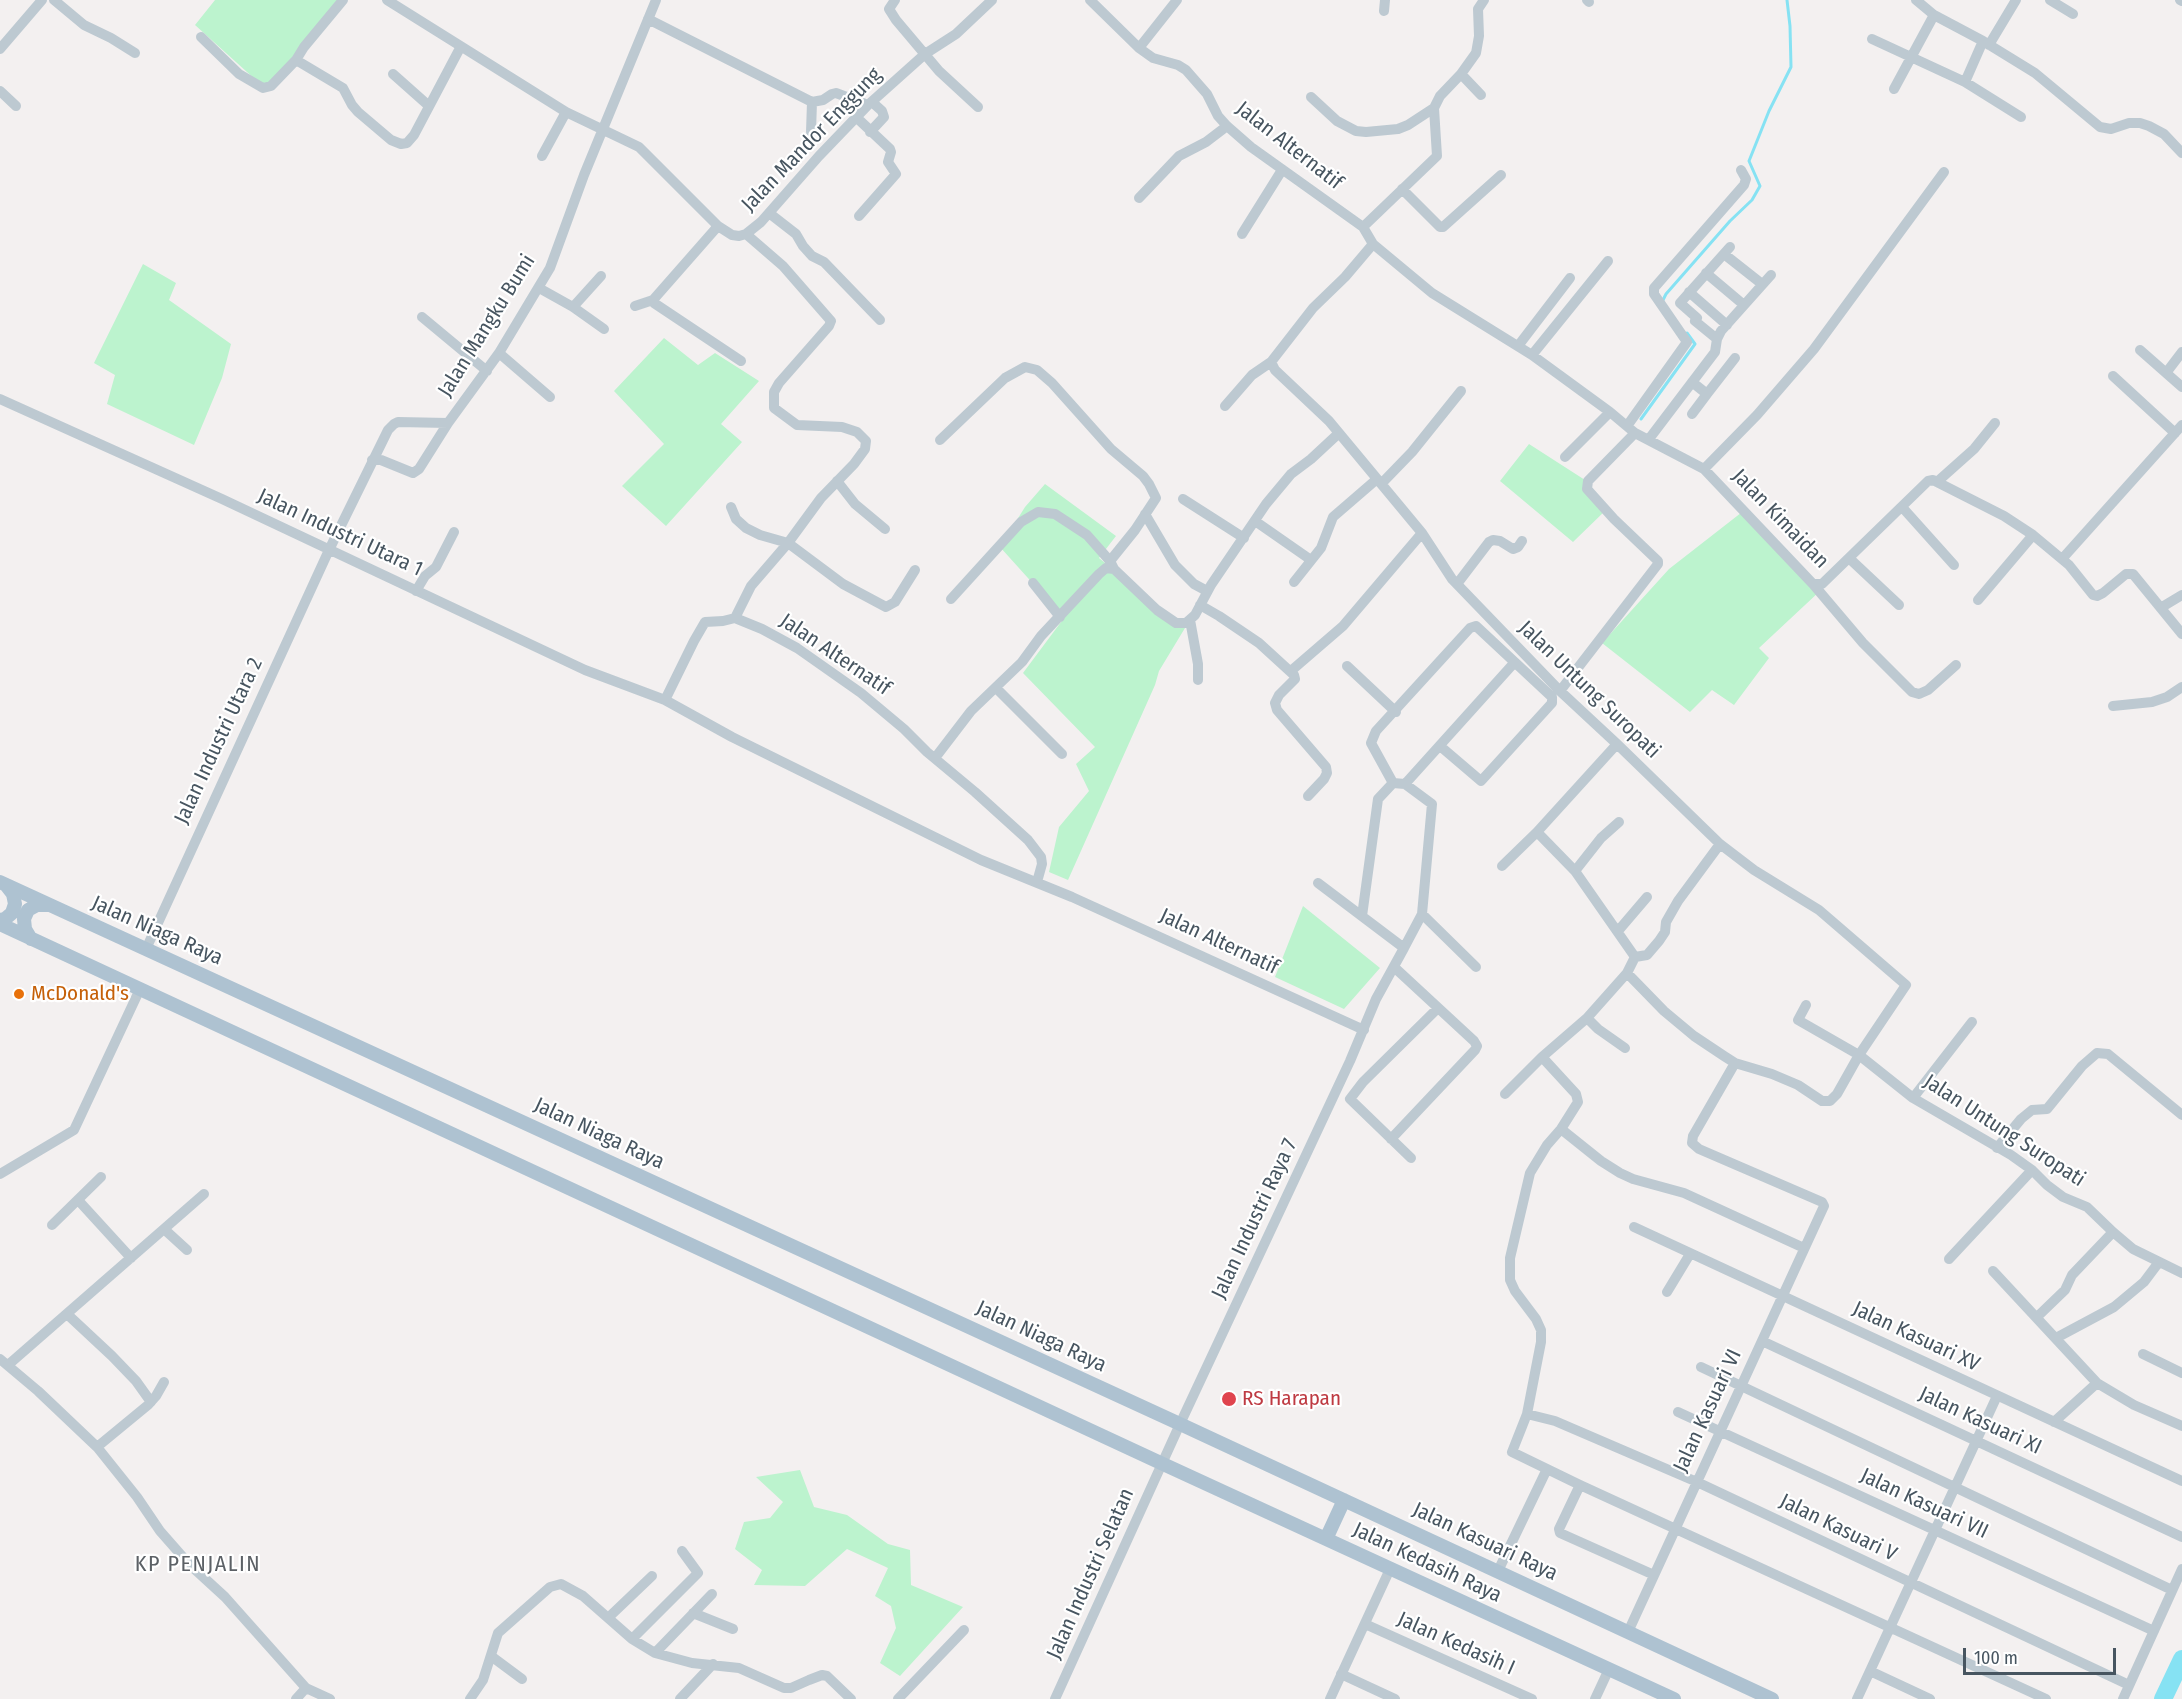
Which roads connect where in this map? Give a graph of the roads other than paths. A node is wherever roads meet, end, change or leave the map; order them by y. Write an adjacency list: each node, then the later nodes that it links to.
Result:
1 (42, 0): 22 (street)
2 (54, 0): 23 (street)
3 (343, 0): 26 (street)
4 (387, 0): 20 (street, Jalan Mandor Enggung)
5 (656, 0): 16 (street, Jalan Mangku Bumi)
6 (895, 0): 24 (street)
7 (992, 0): 24 (street, Jalan Mandor Enggung)
8 (1090, 0): 21 (street, Jalan Alternatif)
9 (1177, 0): 21 (street)
10 (1484, 0): 28 (street)
11 (1916, 0): 15 (street)
12 (2050, 0): 14 (street)
13 (2013, 1): 19 (street)
14 (2073, 14)
15 (1934, 15): 19 (street); 25 (street)
16 (648, 19): 34 (street); 44 (street, Jalan Mangku Bumi)
17 (201, 37): 26 (street)
18 (1872, 39): 25 (street)
19 (1986, 43): 29 (street); 47 (street)
20 (460, 48): 37 (street); 40 (street, Jalan Mandor Enggung)
21 (1140, 48): 43 (street, Jalan Alternatif)
22 (0, 49)
23 (135, 53)
24 (925, 54): 35 (street, Jalan Mandor Enggung); 38 (street)
25 (1913, 57): 29 (street); 30 (street)
26 (296, 60): 37 (street)
27 (393, 74): 37 (street)
28 (1461, 74): 32 (street); 39 (street)
29 (1965, 82): 42 (street)
30 (1894, 89)
31 (0, 91): 36 (street)
32 (1481, 94)
33 (1311, 98): 39 (street)
34 (812, 102): 35 (street); 45 (street)
35 (870, 103): 41 (street, Jalan Mandor Enggung); 46 (street)
36 (16, 106)
37 (429, 106)
38 (978, 107)
39 (1434, 108): 53 (street)
40 (566, 112): 44 (street, Jalan Mandor Enggung); 48 (street)
41 (856, 117): 46 (street); 55 (street, Jalan Mandor Enggung)
42 (2021, 117)
43 (1227, 126): 49 (street, Jalan Alternatif); 54 (street)
44 (602, 130): 57 (street, Jalan Mandor Enggung); 68 (street, Jalan Mangku Bumi)
45 (811, 132)
46 (870, 132): 56 (street)
47 (2180, 146)
48 (542, 156)
49 (1282, 170): 58 (street, Jalan Alternatif); 60 (street)
50 (1741, 170): 101 (street)
51 (1944, 172): 108 (street)
52 (1501, 175): 53 (street)
53 (1402, 189): 58 (street)
54 (1139, 198)
55 (769, 213): 59 (street, Jalan Mandor Enggung); 75 (street)
56 (859, 216)
57 (718, 226): 59 (street, Jalan Mandor Enggung); 70 (street)
58 (1363, 227): 61 (street)
59 (746, 234): 109 (street)
60 (1242, 234)
61 (1373, 244): 79 (street, Jalan Kimaidan); 86 (street)
62 (1608, 261): 83 (street)
63 (1706, 273): 67 (street); 69 (street); 71 (street)
64 (1771, 275): 67 (street)
65 (601, 276): 73 (street)
66 (1570, 278): 79 (street)
67 (1762, 284): 71 (street)
68 (539, 288): 73 (street); 82 (street, Jalan Mangku Bumi)
69 (1689, 292): 76 (street); 78 (street)
70 (653, 300): 72 (street); 85 (street)
71 (1744, 305): 76 (street)
72 (635, 306)
73 (573, 307): 77 (street)
74 (422, 317): 87 (street)
75 (880, 320)
76 (1726, 325): 78 (street)
77 (603, 329)
78 (1717, 339): 90 (street)
79 (1518, 346): 83 (street, Jalan Kimaidan)
80 (2140, 350): 88 (street)
81 (2182, 352): 88 (street)
82 (499, 353): 87 (street, Jalan Mangku Bumi); 94 (street)
83 (1532, 355): 97 (street, Jalan Kimaidan)
84 (1735, 358): 93 (street)
85 (741, 361)
86 (1271, 362): 96 (street); 103 (street, Jalan Untung Suropati)
87 (487, 370): 99 (street, Jalan Mangku Bumi)
88 (2166, 373): 91 (street)
89 (2113, 376): 102 (street)
90 (1692, 382): 93 (street); 104 (street)
91 (2182, 387)
92 (1461, 391): 110 (street)
93 (1707, 394): 98 (street)
94 (550, 397)
95 (0, 399): 124 (street, Jalan Industri Utara 1)
96 (1225, 406)
97 (1610, 412): 101 (street, Jalan Kimaidan); 106 (street)
98 (1692, 414)
99 (448, 423): 107 (street, Jalan Mangku Bumi); 107 (street)
100 (1995, 423): 111 (street)
101 (1631, 429): 104 (street, Jalan Kimaidan); 154 (street)
102 (2178, 429): 125 (street)
103 (1338, 433): 110 (street, Jalan Untung Suropati); 116 (street)
104 (1649, 439): 108 (street, Jalan Kimaidan)
105 (940, 440): 115 (street)
106 (1565, 457)
107 (372, 459): 124 (street, Jalan Mangku Bumi)
108 (1704, 469): 134 (street, Jalan Kimaidan)
109 (837, 481): 117 (street); 123 (street)
110 (1379, 481): 119 (street, Jalan Untung Suropati); 127 (street)
111 (1937, 482): 114 (street, Jalan Kimaidan); 120 (street)
112 (1183, 499): 121 (street)
113 (731, 507): 123 (street)
114 (1902, 507): 126 (street, Jalan Kimaidan); 129 (street)
115 (1145, 514): 128 (street); 136 (street)
116 (1255, 521): 121 (street); 127 (street)
117 (885, 529)
118 (454, 531): 135 (street)
119 (1422, 533): 133 (street, Jalan Untung Suropati); 150 (street)
120 (2033, 535): 125 (street); 139 (street)
121 (1244, 538): 136 (street)
122 (1522, 541): 133 (street)
123 (788, 543): 130 (street); 144 (street)
124 (329, 550): 135 (street, Jalan Industri Utara 1); 181 (street, Jalan Industri Utara 2)
125 (2062, 558): 142 (street)
126 (1850, 559): 134 (street, Jalan Kimaidan); 141 (street)
127 (1311, 560): 131 (street)
128 (1112, 565): 138 (street); 143 (street); 145 (street)
129 (1954, 565)
130 (915, 570)
131 (1294, 582)
132 (1033, 583): 143 (street)
133 (1457, 584): 154 (street, Jalan Untung Suropati)
134 (1812, 584): 148 (street)
135 (416, 591): 155 (street, Jalan Industri Utara 1)
136 (1208, 591): 140 (street)
137 (2182, 595): 142 (street)
138 (951, 599)
139 (1978, 600)
140 (1200, 605): 145 (street); 150 (street)
141 (1899, 605)
142 (2162, 607): 146 (street)
143 (1060, 617): 153 (street)
144 (735, 618): 155 (street); 161 (street, Jalan Alternatif)
145 (1190, 620): 151 (street)
146 (2182, 634)
147 (1514, 663): 157 (street); 159 (street); 159 (street)
148 (1956, 665)
149 (1347, 666): 157 (street)
150 (1292, 670): 164 (street)
151 (1198, 680)
152 (2182, 687): 156 (street)
153 (996, 688): 160 (street); 161 (street)
154 (1560, 691): 158 (street, Jalan Untung Suropati)
155 (665, 700): 170 (street, Jalan Alternatif)
156 (2113, 706)
157 (1396, 712): 162 (street)
158 (1617, 744): 166 (street); 167 (street, Jalan Untung Suropati)
159 (1440, 746): 163 (street)
160 (1062, 754)
161 (935, 758): 170 (street, Jalan Alternatif)
162 (1393, 783): 163 (street); 176 (street)
163 (1405, 784): 175 (street)
164 (1308, 796)
165 (1619, 822): 169 (street)
166 (1537, 831): 168 (street); 169 (street)
167 (1720, 844): 182 (street); 193 (street, Jalan Untung Suropati)
168 (1502, 866)
169 (1575, 871): 178 (street)
170 (1037, 882): 191 (street, Jalan Alternatif)
171 (3, 883): 174 (main road, Jalan Niaga Raya); 177 (main road)
172 (1318, 883): 176 (street)
173 (1647, 897): 178 (street)
174 (48, 905): 179 (main road); 181 (main road, Jalan Niaga Raya)
175 (1422, 914): 180 (street, Jalan Industri Raya 7); 184 (street)
176 (1362, 916): 180 (street)
177 (0, 922): 179 (main road)
178 (1618, 932): 182 (street)
179 (31, 939): 186 (main road)
180 (1404, 948): 183 (street, Jalan Industri Raya 7)
181 (146, 949): 238 (main road, Jalan Niaga Raya)
182 (1635, 957): 185 (street)
183 (1394, 967): 188 (street); 191 (street, Jalan Industri Raya 7)
184 (1476, 967)
185 (1627, 973): 189 (street); 195 (street)
186 (141, 989): 204 (street); 243 (main road)
187 (1806, 1005): 193 (street)
188 (1438, 1008): 200 (street); 200 (street)
189 (1587, 1018): 192 (street); 194 (street)
190 (1972, 1022): 197 (street)
191 (1364, 1030): 238 (street, Jalan Industri Raya 7)
192 (1625, 1048)
193 (1859, 1055): 195 (street); 197 (street, Jalan Untung Suropati)
194 (1542, 1058): 196 (street); 199 (street)
195 (1735, 1063): 212 (street, Jalan Kasuari VI)
196 (1505, 1094)
197 (1913, 1098): 201 (street, Jalan Untung Suropati)
198 (2182, 1115): 201 (street)
199 (1561, 1129): 212 (street); 236 (street)
200 (1391, 1139): 202 (street)
201 (1997, 1148): 203 (street, Jalan Untung Suropati)
202 (1411, 1158)
203 (2032, 1170): 211 (street, Jalan Untung Suropati); 216 (street)
204 (0, 1174)
205 (101, 1177): 207 (street)
206 (204, 1194): 210 (street)
207 (78, 1200): 208 (street); 215 (street)
208 (52, 1225)
209 (1634, 1227): 214 (street, Jalan Kasuari XV)
210 (164, 1229): 213 (street); 215 (street)
211 (2113, 1232): 217 (street, Jalan Untung Suropati); 223 (street)
212 (1804, 1248): 221 (street, Jalan Kasuari VI)
213 (187, 1250)
214 (1690, 1254): 220 (street); 221 (street, Jalan Kasuari XV)
215 (131, 1258): 222 (street)
216 (1949, 1259)
217 (2160, 1262): 219 (street, Jalan Untung Suropati); 224 (street)
218 (1993, 1271): 223 (street)
219 (2182, 1273)
220 (1666, 1292)
221 (1782, 1296): 225 (street, Jalan Kasuari VI); 233 (street, Jalan Kasuari XV)
222 (67, 1314): 227 (street); 234 (street)
223 (2037, 1317): 224 (street)
224 (2056, 1338): 231 (street)
225 (1762, 1341): 232 (street, Jalan Kasuari VI); 241 (street, Jalan Kasuari XI)
226 (2142, 1354): 229 (street)
227 (4, 1362): 242 (street)
228 (1701, 1367): 232 (street)
229 (2182, 1372)
230 (164, 1382): 234 (street)
231 (2097, 1383): 237 (street); 239 (street)
232 (1741, 1386): 240 (street, Jalan Kasuari VI); 248 (street)
233 (1997, 1396): 237 (street, Jalan Kasuari XV); 241 (street)
234 (151, 1402): 242 (street)
235 (1678, 1412): 240 (street, Jalan Kasuari VII)
236 (1527, 1414): 244 (street); 246 (street, Jalan Kasuari V)
237 (2054, 1422): 245 (street, Jalan Kasuari XV)
238 (1180, 1424): 243 (street, Jalan Industri Raya 7); 249 (main road, Jalan Kasuari Raya)
239 (2182, 1426)
240 (1720, 1431): 246 (street, Jalan Kasuari VI); 251 (street, Jalan Kasuari VII)
241 (1976, 1440): 248 (street); 252 (street, Jalan Kasuari XI)
242 (97, 1447): 280 (street)
243 (1162, 1464): 253 (main road, Jalan Kedasih Raya); 287 (street, Jalan Industri Selatan)
244 (1547, 1469): 247 (street); 257 (street)
245 (2182, 1481)
246 (1697, 1482): 250 (street, Jalan Kasuari VI); 260 (street, Jalan Kasuari V)
247 (1580, 1485): 250 (street); 258 (street)
248 (1955, 1487): 251 (street); 261 (street)
249 (1344, 1500): 253 (main road); 257 (main road, Jalan Kasuari Raya)
250 (1675, 1529): 258 (street, Jalan Kasuari VI); 266 (street)
251 (1935, 1530): 260 (street); 269 (street, Jalan Kasuari VII)
252 (2182, 1537)
253 (1326, 1539): 255 (main road, Jalan Kedasih Raya)
254 (682, 1551): 271 (street)
255 (1390, 1569): 265 (street); 275 (main road, Jalan Kedasih Raya)
256 (2182, 1569): 261 (street)
257 (1498, 1572): 270 (main road, Jalan Kasuari Raya)
258 (1654, 1575): 270 (street, Jalan Kasuari VI)
259 (652, 1576): 264 (street)
260 (1910, 1584): 266 (street); 279 (street, Jalan Kasuari V)
261 (2172, 1590): 269 (street)
262 (711, 1594): 263 (street)
263 (693, 1613): 267 (street); 272 (street)
264 (609, 1617): 271 (street); 273 (street)
265 (1365, 1624): 277 (street); 290 (street, Jalan Kedasih I)
266 (1890, 1628): 276 (street); 296 (street)
267 (734, 1629)
268 (964, 1630): 286 (street)
269 (2154, 1631): 279 (street)
270 (1628, 1632): 293 (main road, Jalan Kasuari Raya)
271 (632, 1639): 272 (street)
272 (655, 1653): 274 (street)
273 (491, 1656): 278 (street); 283 (street)
274 (713, 1664): 284 (street); 285 (street)
275 (1609, 1669): 291 (street); 292 (main road, Jalan Kedasih Raya)
276 (1870, 1671): 294 (street); 295 (street)
277 (1341, 1674): 288 (street); 289 (street)
278 (522, 1679)
279 (2129, 1685): 297 (street)
280 (306, 1688): 281 (street); 282 (street)
281 (296, 1699)
282 (330, 1699)
283 (470, 1699)
284 (680, 1699)
285 (851, 1699)
286 (898, 1699)
287 (1055, 1699)
288 (1330, 1699)
289 (1395, 1699)
290 (1532, 1699)
291 (1594, 1699)
292 (1674, 1699)
293 (1772, 1699)
294 (1857, 1699)
295 (1930, 1699)
296 (2046, 1699)
297 (2123, 1699)

